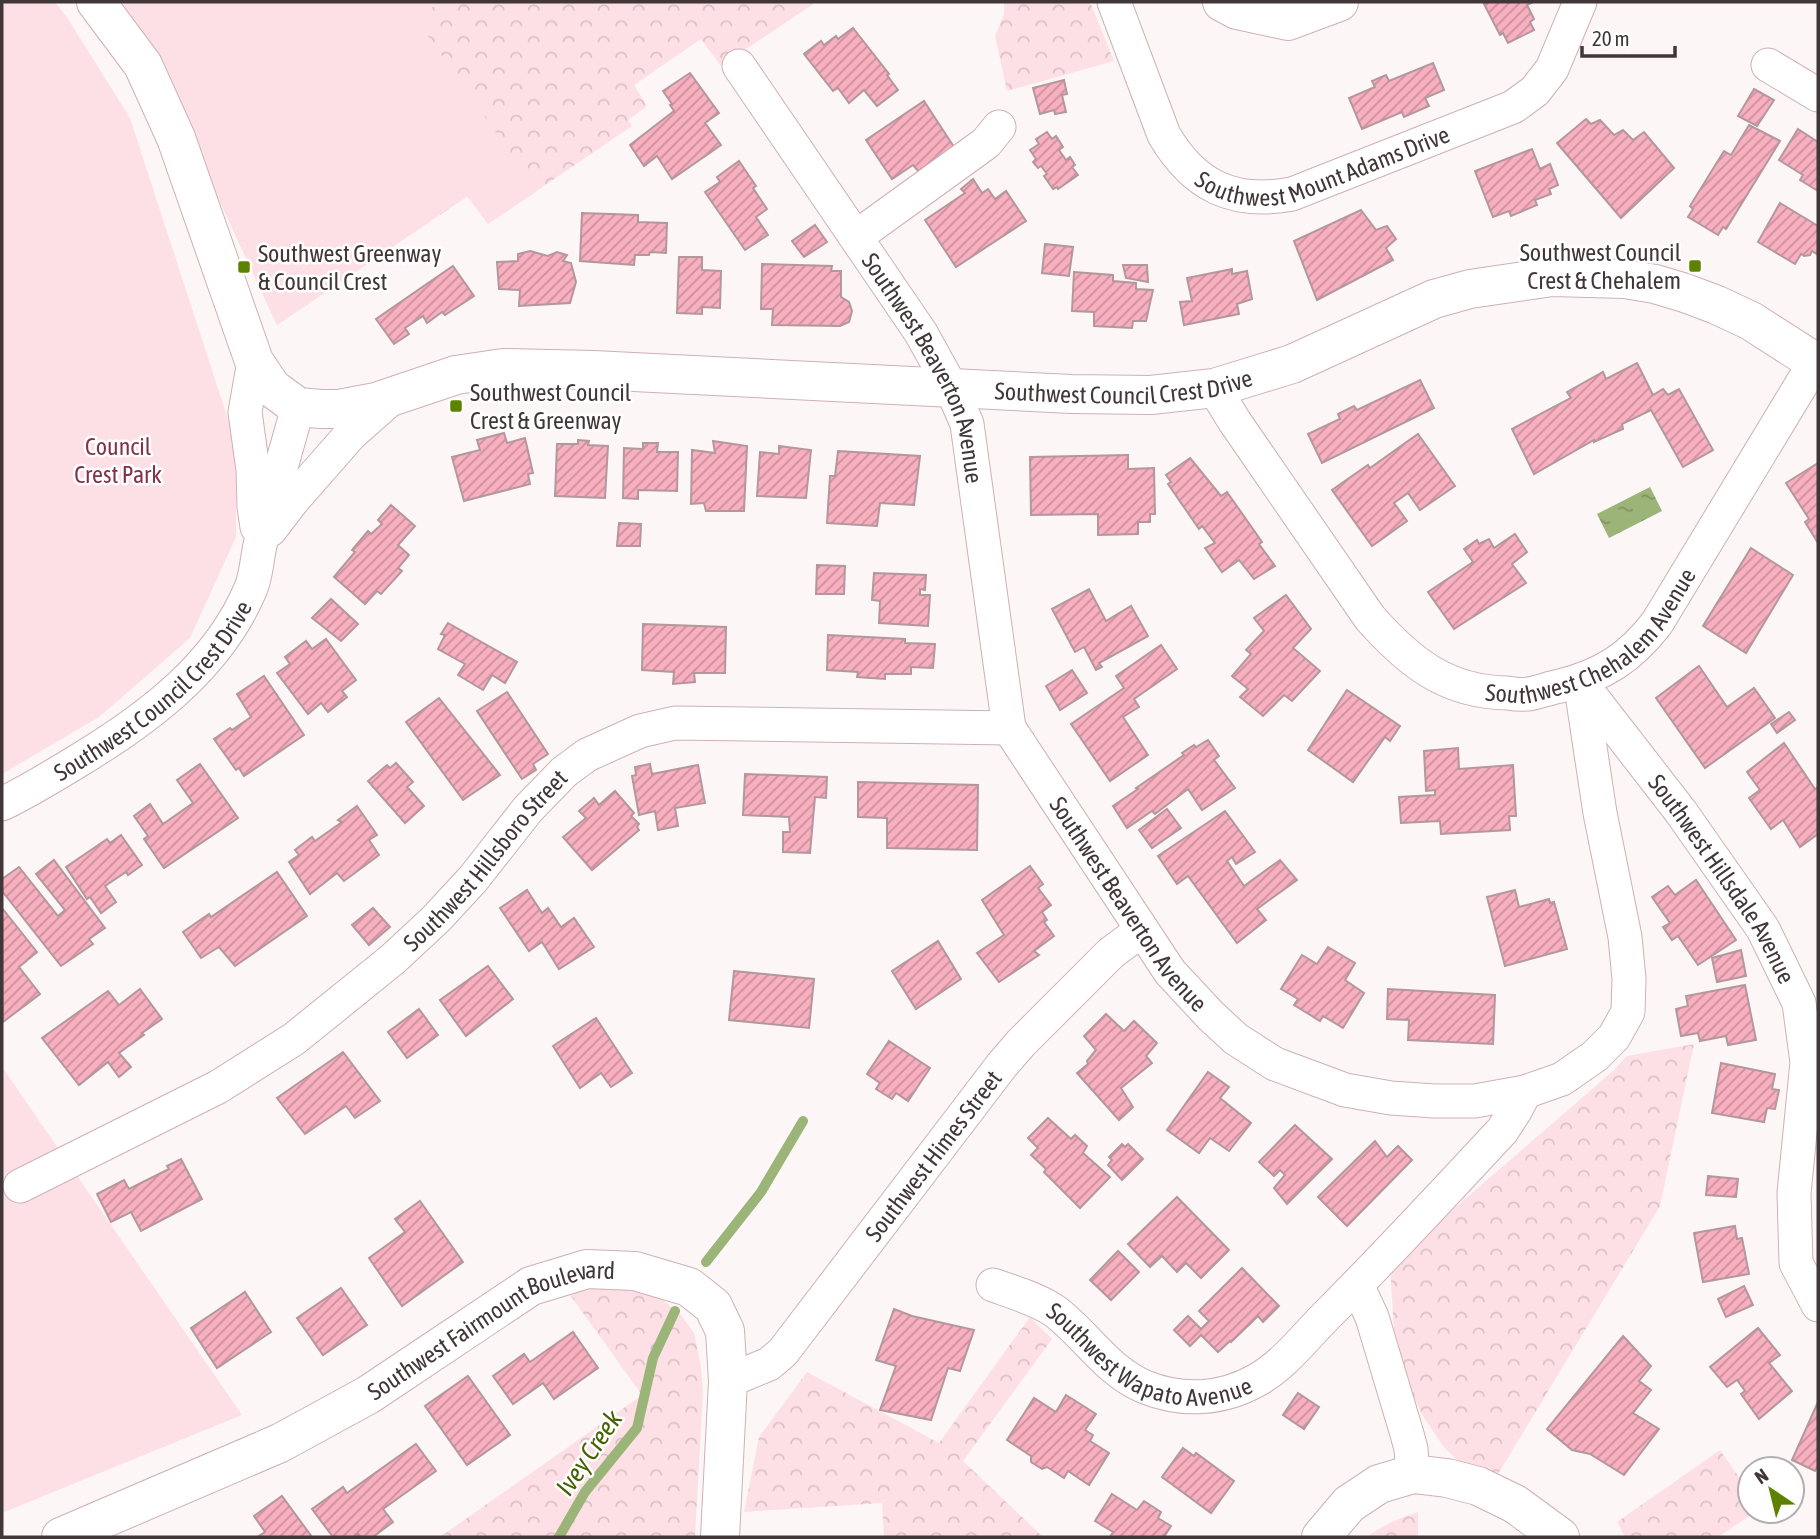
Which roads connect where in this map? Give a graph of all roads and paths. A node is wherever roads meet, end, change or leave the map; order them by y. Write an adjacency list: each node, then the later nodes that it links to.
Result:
1 (96, 2): 11 (street)
2 (1114, 2): 5 (street, Southwest Mount Adams Drive)
3 (1222, 2): 4 (street)
4 (1339, 2)
5 (1580, 2)
6 (1768, 65): 8 (street)
7 (739, 66): 10 (street, Southwest Beaverton Avenue)
8 (1818, 96)
9 (999, 127): 10 (street)
10 (856, 237): 14 (street, Southwest Beaverton Avenue)
11 (254, 361): 16 (street); 17 (street, Southwest Council Crest Drive)
12 (1817, 361): 13 (street, Southwest Council Crest Drive); 18 (street, Southwest Chehalem Avenue)
13 (1214, 388): 14 (street, Southwest Council Crest Drive); 18 (street, Southwest Chehalem Avenue)
14 (953, 389): 15 (street, Southwest Council Crest Drive); 19 (street, Southwest Beaverton Avenue)
15 (394, 396): 16 (street, Southwest Council Crest Drive); 17 (street, Southwest Council Crest Drive)
16 (298, 407): 17 (street, Southwest Council Crest Drive)
17 (260, 543): 20 (street, Southwest Council Crest Drive)
18 (1580, 681): 22 (street, Southwest Beaverton Avenue); 26 (street, Southwest Hillsdale Avenue)
19 (1009, 728): 21 (street, Southwest Beaverton Avenue); 23 (street, Southwest Hillsboro Street)
20 (2, 804)
21 (1142, 930): 22 (street, Southwest Beaverton Avenue); 27 (street, Southwest Himes Street)
22 (1525, 1092): 25 (street, Southwest Wapato Avenue)
23 (20, 1186)
24 (993, 1284): 25 (street, Southwest Wapato Avenue)
25 (1357, 1285): 28 (street)
26 (1818, 1305)
27 (728, 1381): 29 (street, Southwest Fairmount Boulevard); 30 (street, Southwest Fairmount Boulevard)
28 (1413, 1474): 31 (street); 32 (street)
29 (61, 1537)
30 (720, 1537)
31 (1321, 1537)
32 (1560, 1537)

